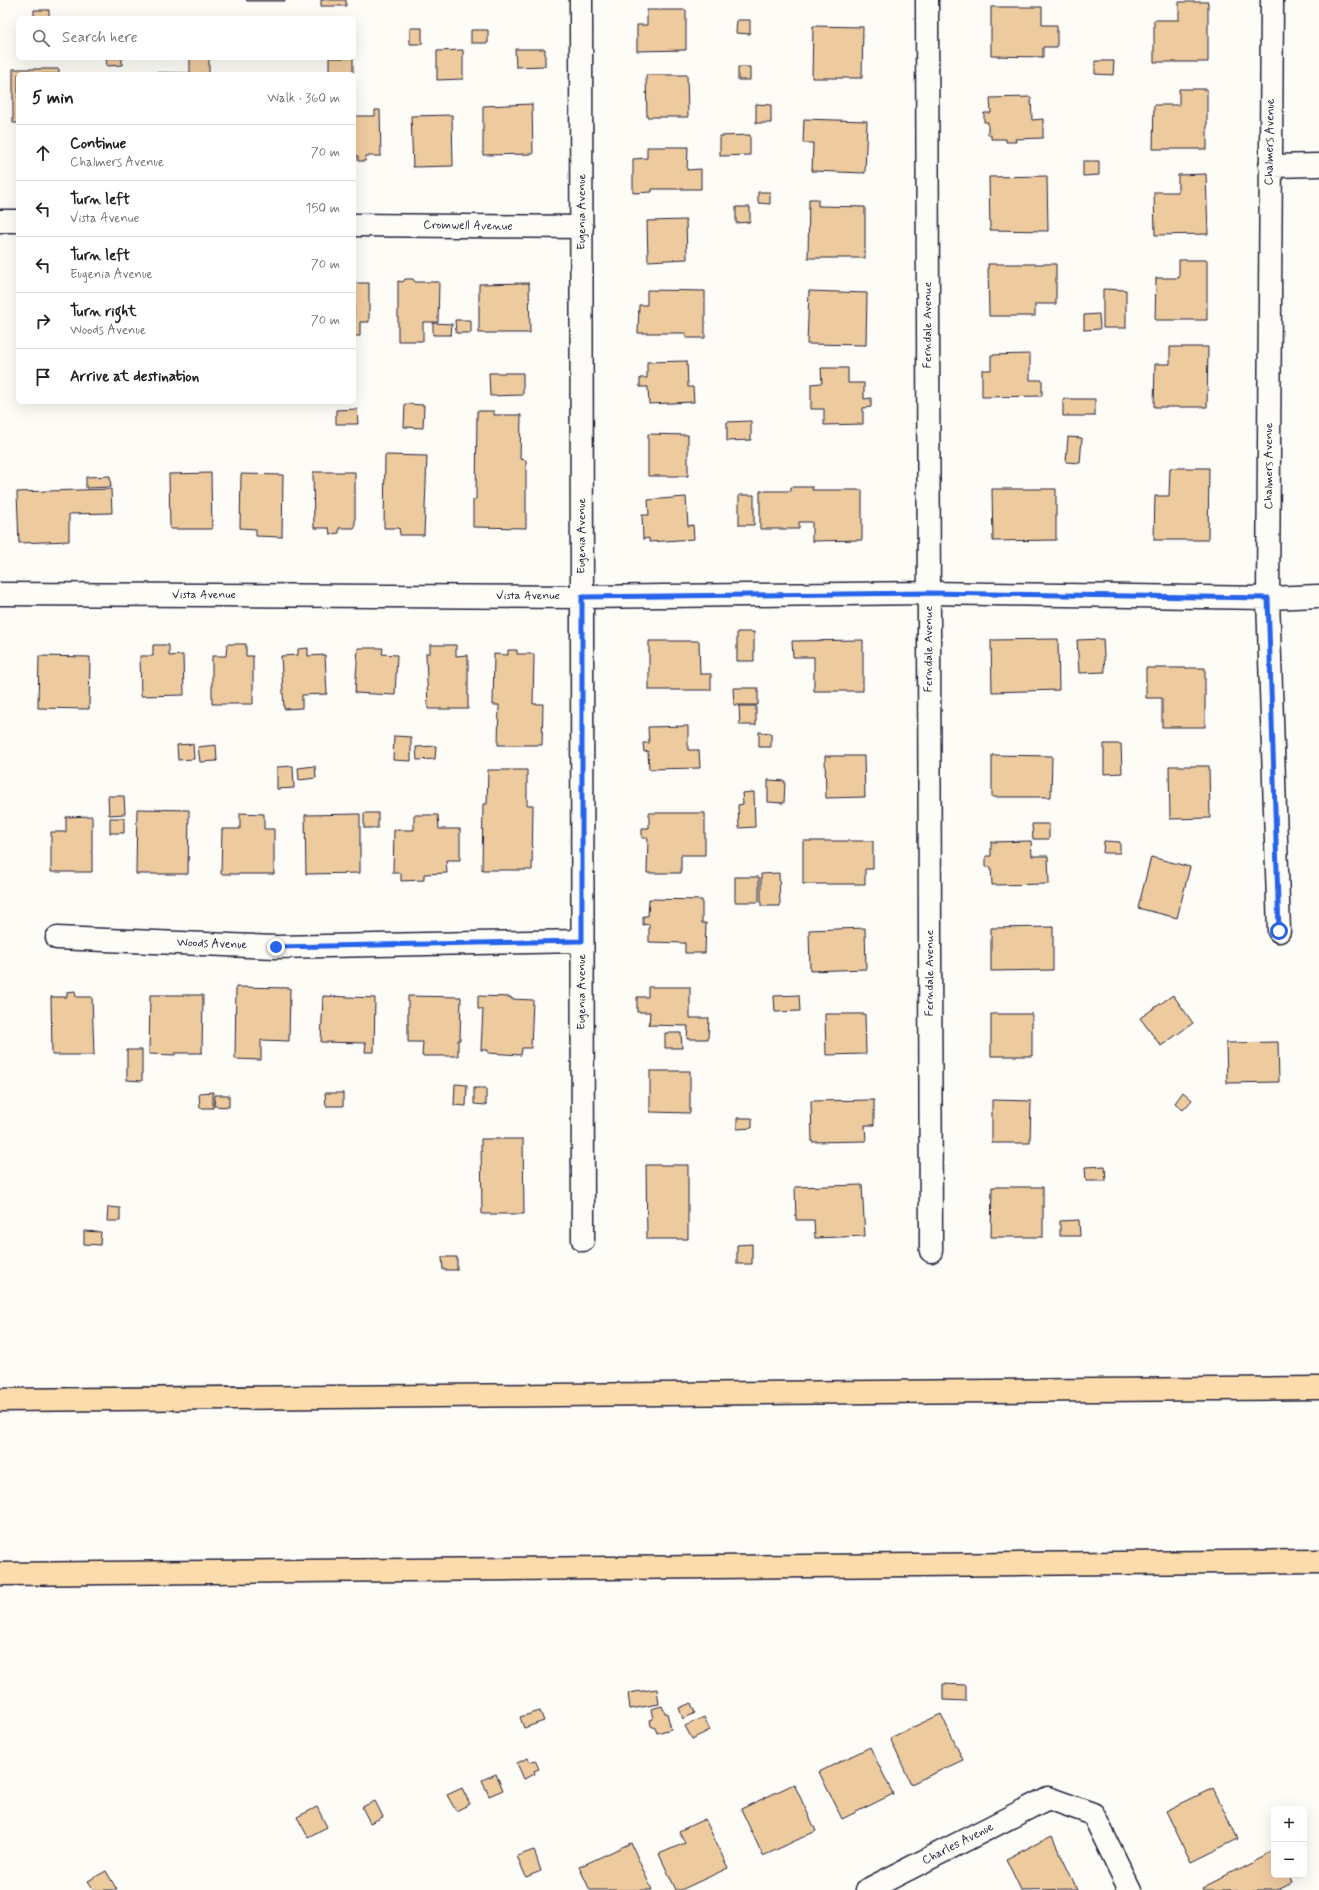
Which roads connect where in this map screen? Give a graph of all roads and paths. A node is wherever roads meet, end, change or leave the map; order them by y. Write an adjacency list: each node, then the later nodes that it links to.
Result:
1 (582, 0): 9 (street, Eugenia Avenue)
2 (927, 0): 10 (street, Ferndale Avenue)
3 (1272, 0): 5 (street, Chalmers Avenue)
4 (1319, 165): 5 (street)
5 (1270, 166): 14 (street, Chalmers Avenue)
6 (0, 221): 7 (street)
7 (16, 221)
8 (356, 225): 9 (street, Cromwell Avenue)
9 (582, 228): 13 (street, Eugenia Avenue)
10 (928, 593): 13 (street, Vista Avenue); 14 (street, Vista Avenue); 19 (street, Ferndale Avenue)
11 (0, 594): 13 (street, Vista Avenue)
12 (1319, 596): 14 (street, Vista Avenue)
13 (582, 597): 17 (street, Eugenia Avenue)
14 (1268, 598): 15 (street, Chalmers Avenue)
15 (1279, 931)
16 (57, 938): 17 (street, Woods Avenue)
17 (582, 941): 18 (street, Eugenia Avenue)
18 (583, 1240)
19 (931, 1250)
20 (1319, 1388): 21 (highway)
21 (0, 1400)
22 (1319, 1561): 23 (highway)
23 (0, 1574)
24 (867, 1890): 25 (street, Charles Avenue)
25 (1130, 1890)

